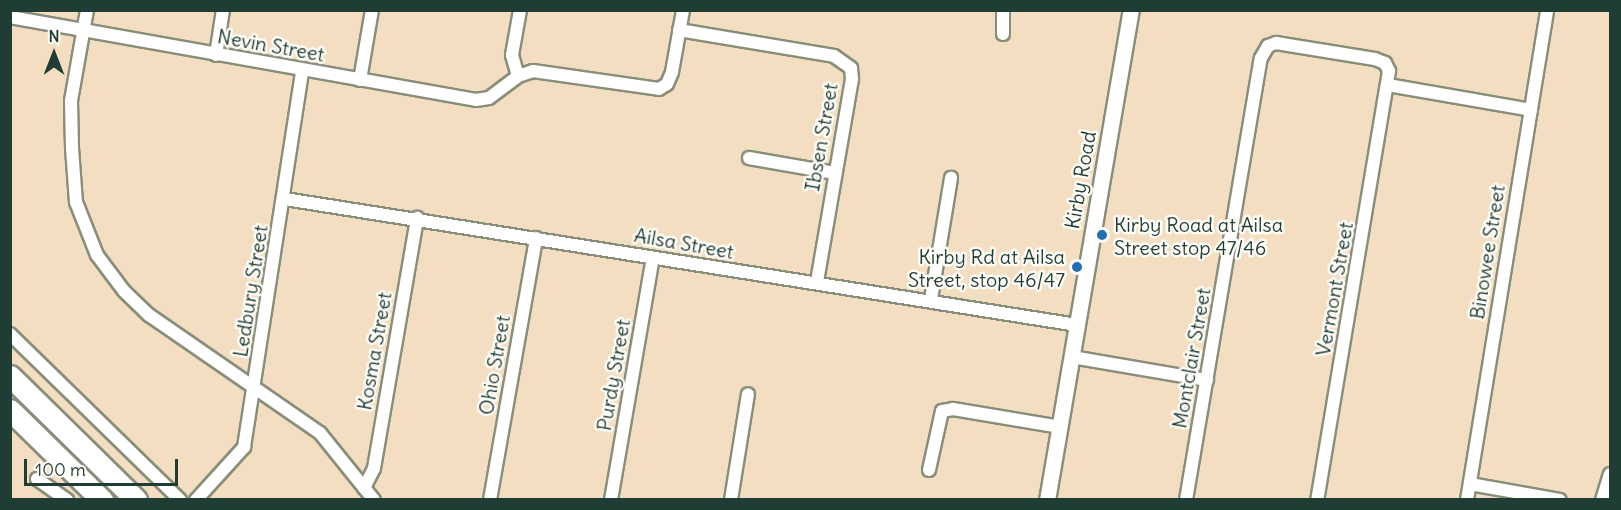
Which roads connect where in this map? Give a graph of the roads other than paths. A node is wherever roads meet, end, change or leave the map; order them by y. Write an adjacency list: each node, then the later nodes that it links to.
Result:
1 (87, 10): 11 (street)
2 (223, 10): 13 (street)
3 (372, 10): 16 (street)
4 (520, 10): 15 (street)
5 (683, 10): 10 (street)
6 (1003, 10): 12 (street)
7 (1131, 10): 28 (street, Kirby Road)
8 (1547, 10): 18 (street, Binowee Street)
9 (10, 18): 11 (street, Nevin Street)
10 (679, 30): 15 (street); 20 (street, Ibsen Street)
11 (83, 32): 13 (street, Nevin Street); 33 (street)
12 (1003, 34)
13 (216, 55): 14 (street, Nevin Street)
14 (302, 70): 16 (street, Nevin Street); 22 (street, Ledbury Street)
15 (518, 76): 16 (street, Nevin Street)
16 (360, 80)
17 (1388, 85): 18 (street); 32 (street, Montclair Street); 53 (street, Vermont Street)
18 (1531, 110): 40 (street, Binowee Street)
19 (749, 158): 20 (street)
20 (835, 173): 26 (street, Ibsen Street)
21 (951, 178): 27 (street)
22 (285, 199): 23 (street, Ailsa Street); 33 (street, Ledbury Street)
23 (417, 219): 24 (street, Ailsa Street); 41 (street, Kosma Street)
24 (536, 238): 25 (street, Ailsa Street); 48 (street, Ohio Street)
25 (653, 258): 26 (street, Ailsa Street); 49 (street, Purdy Street)
26 (817, 281): 27 (street, Ailsa Street)
27 (931, 299): 28 (street, Ailsa Street)
28 (1077, 324): 30 (street, Kirby Road)
29 (10, 334): 45 (street)
30 (1072, 357): 32 (street); 36 (street, Kirby Road)
31 (10, 376): 44 (highway)
32 (1207, 380): 52 (street, Montclair Street)
33 (254, 386): 41 (street); 46 (street, Ledbury Street)
34 (748, 394): 50 (street)
35 (10, 410): 43 (highway)
36 (1060, 427): 37 (street); 51 (street, Kirby Road)
37 (929, 470)
38 (1611, 474): 56 (street)
39 (37, 479): 42 (street)
40 (1470, 484): 54 (street, Binowee Street); 55 (street)
41 (364, 488): 47 (street)
42 (67, 500)
43 (102, 500)
44 (136, 500)
45 (180, 500)
46 (196, 500)
47 (374, 500)
48 (490, 500)
49 (611, 500)
50 (731, 500)
51 (1047, 500)
52 (1186, 500)
53 (1317, 500)
54 (1467, 500)
55 (1560, 500)
56 (1602, 500)

